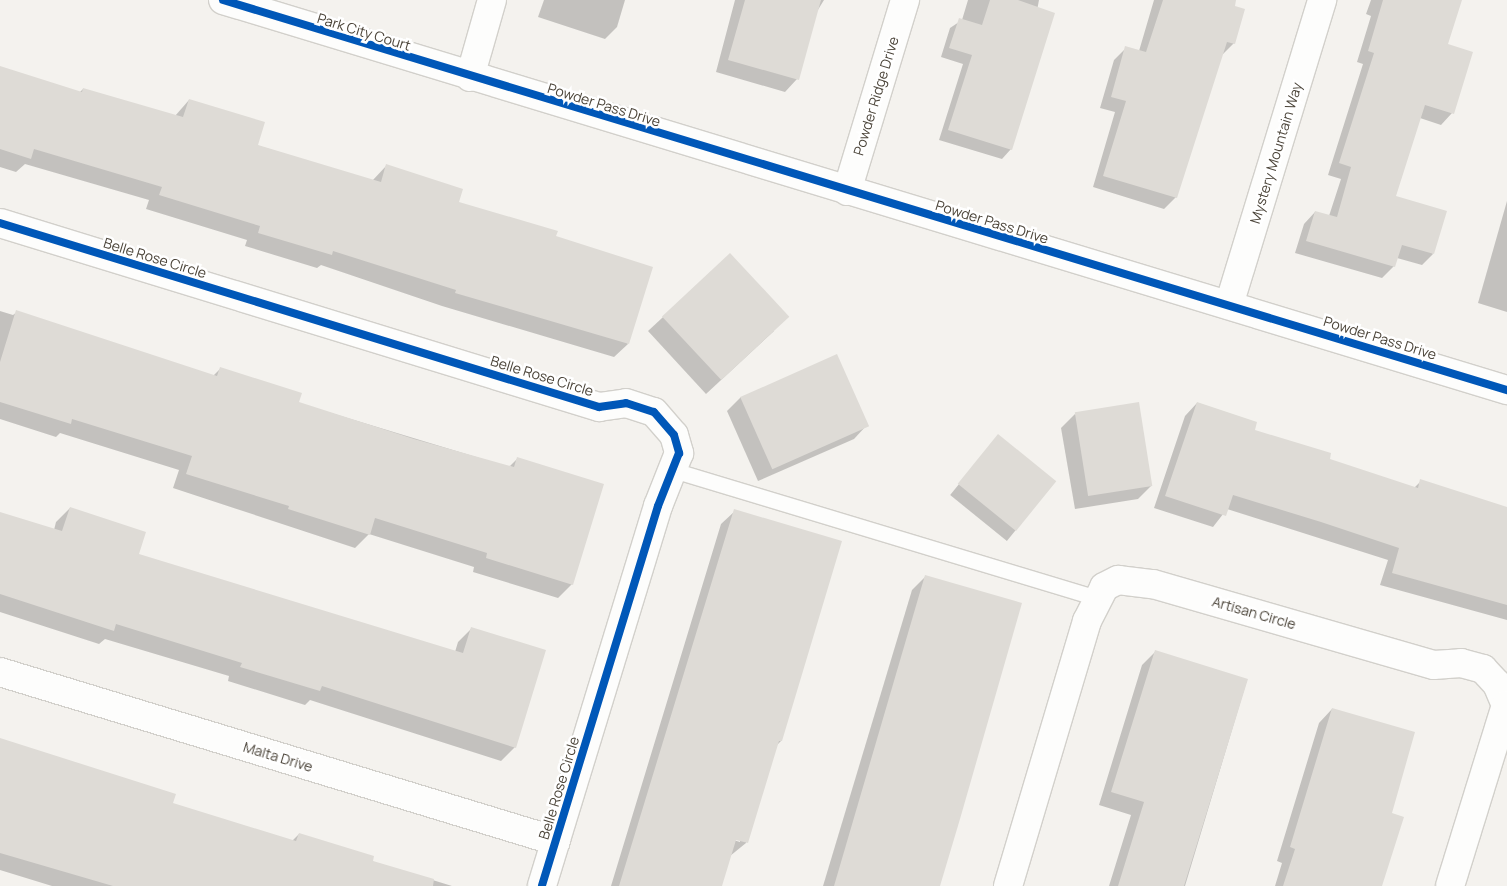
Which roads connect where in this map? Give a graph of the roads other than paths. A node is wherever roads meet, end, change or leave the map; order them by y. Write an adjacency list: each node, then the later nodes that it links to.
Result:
1 (223, 0): 5 (street, Park City Court)
2 (492, 0): 5 (street)
3 (905, 0): 6 (street, Powder Ridge Drive)
4 (1322, 0): 8 (street, Mystery Mountain Way)
5 (470, 77): 6 (street, Powder Pass Drive)
6 (847, 191): 8 (street, Powder Pass Drive)
7 (0, 223): 10 (street, Belle Rose Circle)
8 (1230, 305): 9 (street, Powder Pass Drive)
9 (1507, 390)
10 (673, 470): 11 (lane); 13 (street, Belle Rose Circle)
11 (1096, 598): 15 (street); 16 (street, Artisan Circle)
12 (0, 672): 13 (street, Malta Drive)
13 (556, 841): 14 (street, Belle Rose Circle)
14 (542, 886)
15 (1008, 886)
16 (1450, 886)

